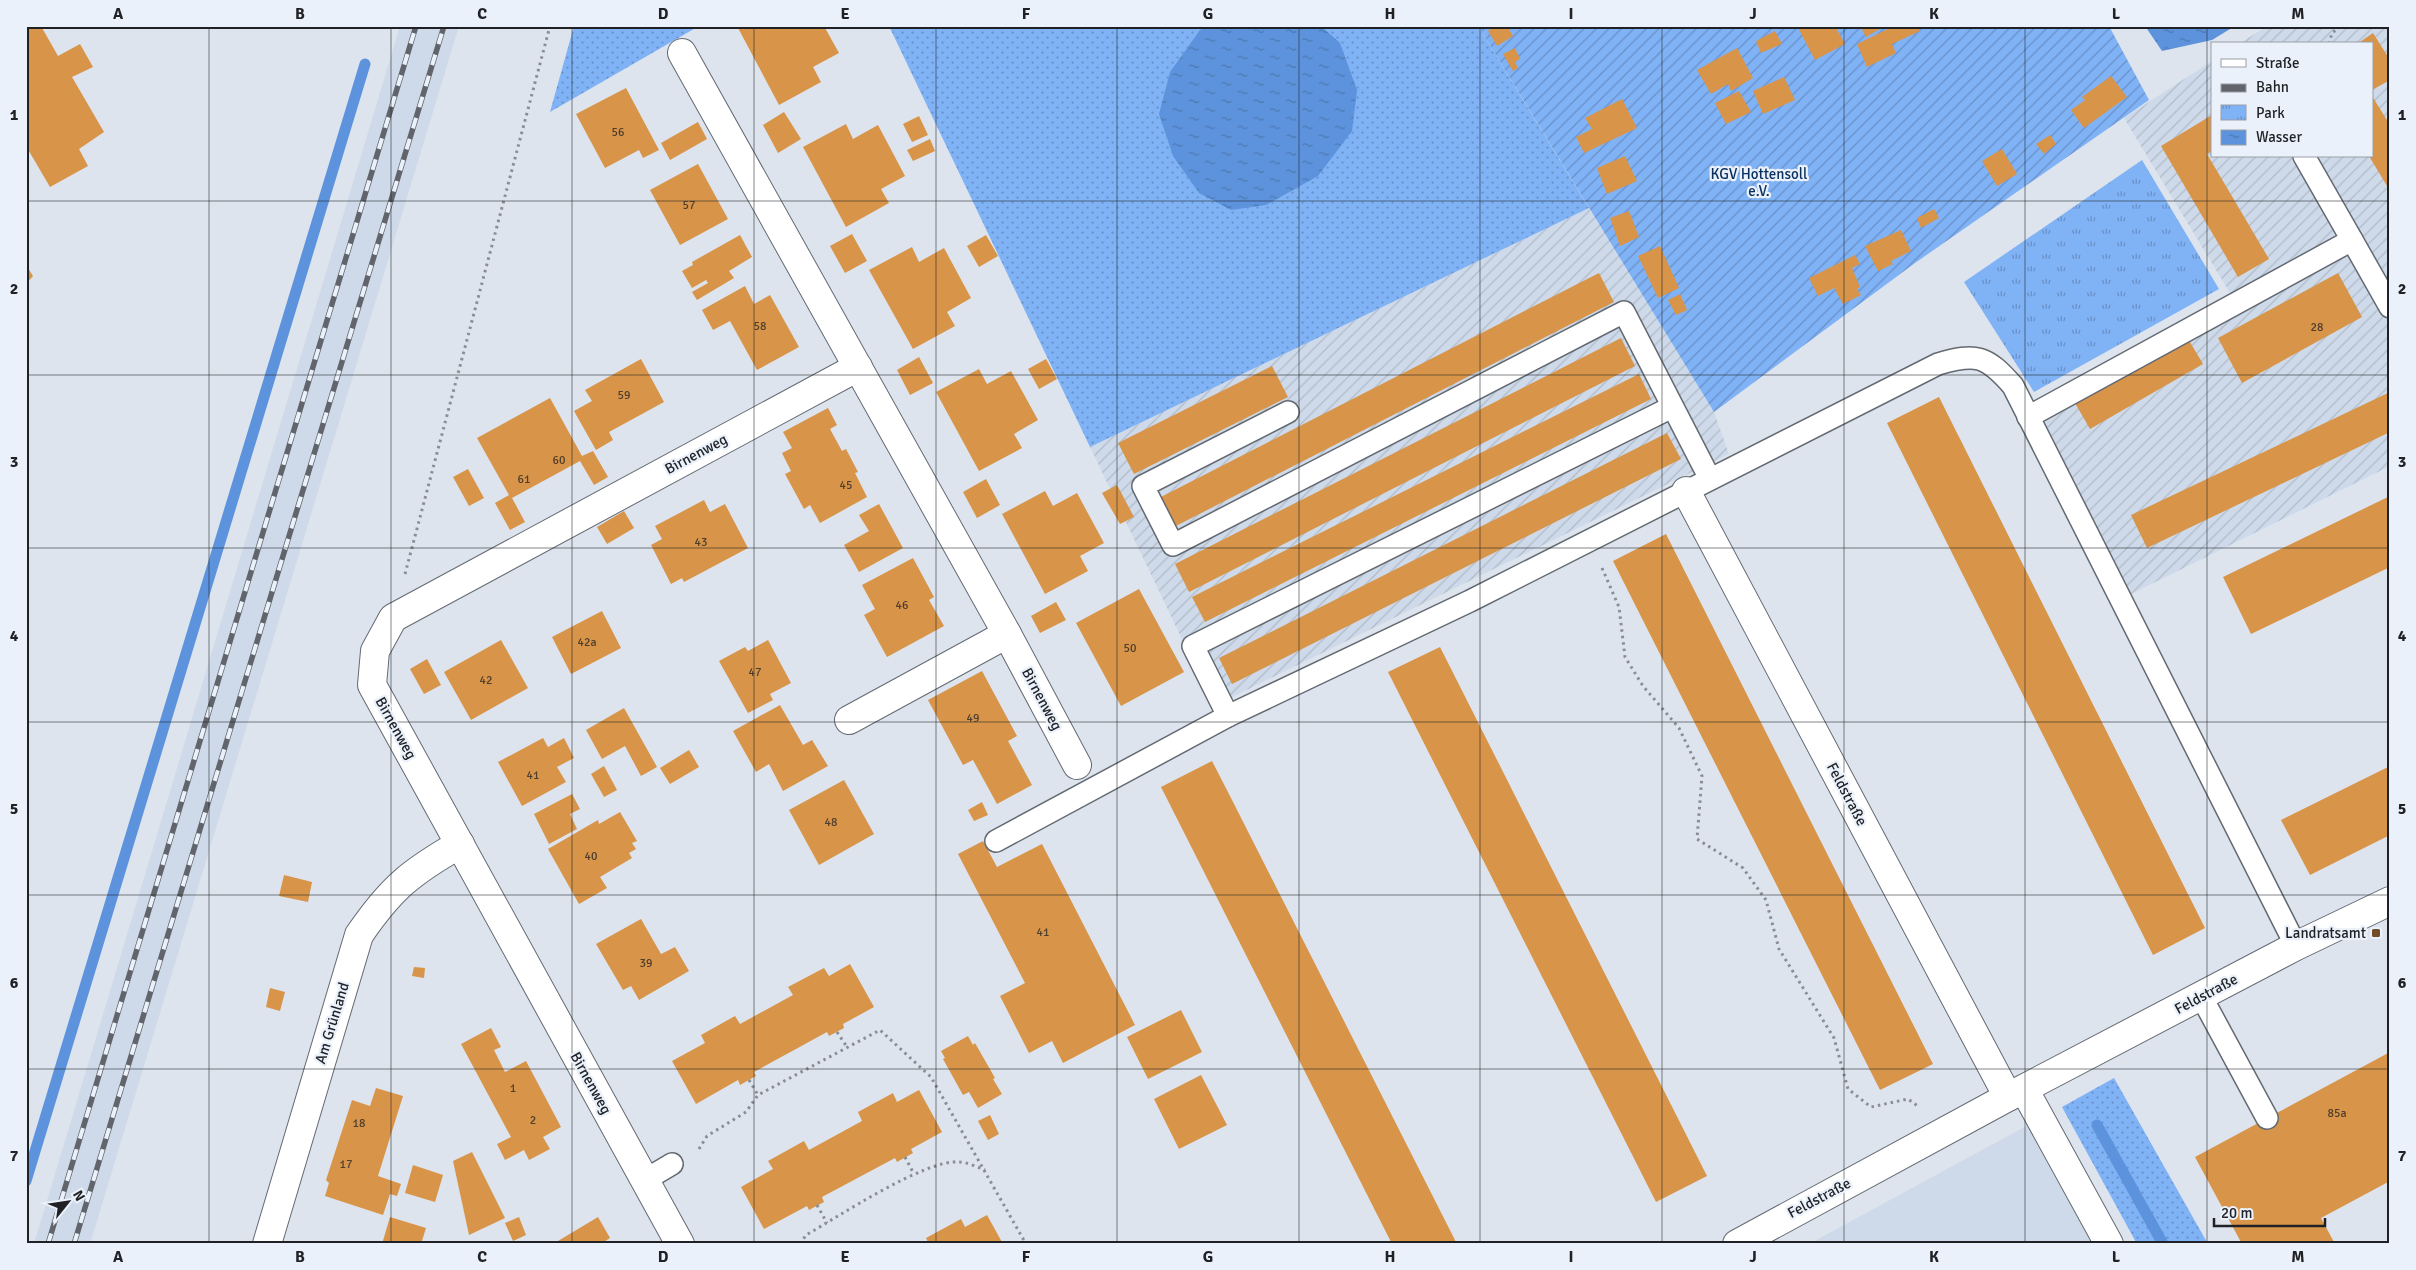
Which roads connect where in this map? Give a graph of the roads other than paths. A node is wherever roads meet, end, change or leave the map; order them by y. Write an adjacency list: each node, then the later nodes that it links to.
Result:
1 (682, 53): 5 (street, Birnenweg)
2 (2305, 158): 3 (lane)
3 (2352, 240): 4 (lane); 8 (lane)
4 (2390, 307)
5 (858, 367): 11 (street, Birnenweg); 16 (street, Birnenweg)
6 (1672, 407): 7 (lane); 9 (lane); 12 (lane)
7 (1288, 412)
8 (2028, 417): 9 (lane); 18 (lane)
9 (1710, 479): 10 (lane)
10 (1686, 491): 12 (lane); 20 (street, Feldstraße)
11 (1007, 634): 13 (street); 14 (street, Birnenweg)
12 (1228, 716): 15 (lane)
13 (849, 720)
14 (1076, 764)
15 (996, 840)
16 (460, 844): 23 (street, Birnenweg); 24 (street, Am Grünland)
17 (2390, 901): 18 (street, Feldstraße)
18 (2296, 946): 19 (street, Feldstraße)
19 (2201, 996): 20 (street, Feldstraße); 21 (lane)
20 (2016, 1093): 26 (street, Feldstraße); 27 (street, Feldstraße)
21 (2267, 1118)
22 (672, 1164): 23 (lane)
23 (645, 1180): 25 (street, Birnenweg)
24 (267, 1244)
25 (680, 1244)
26 (1737, 1244)
27 (2109, 1244)

